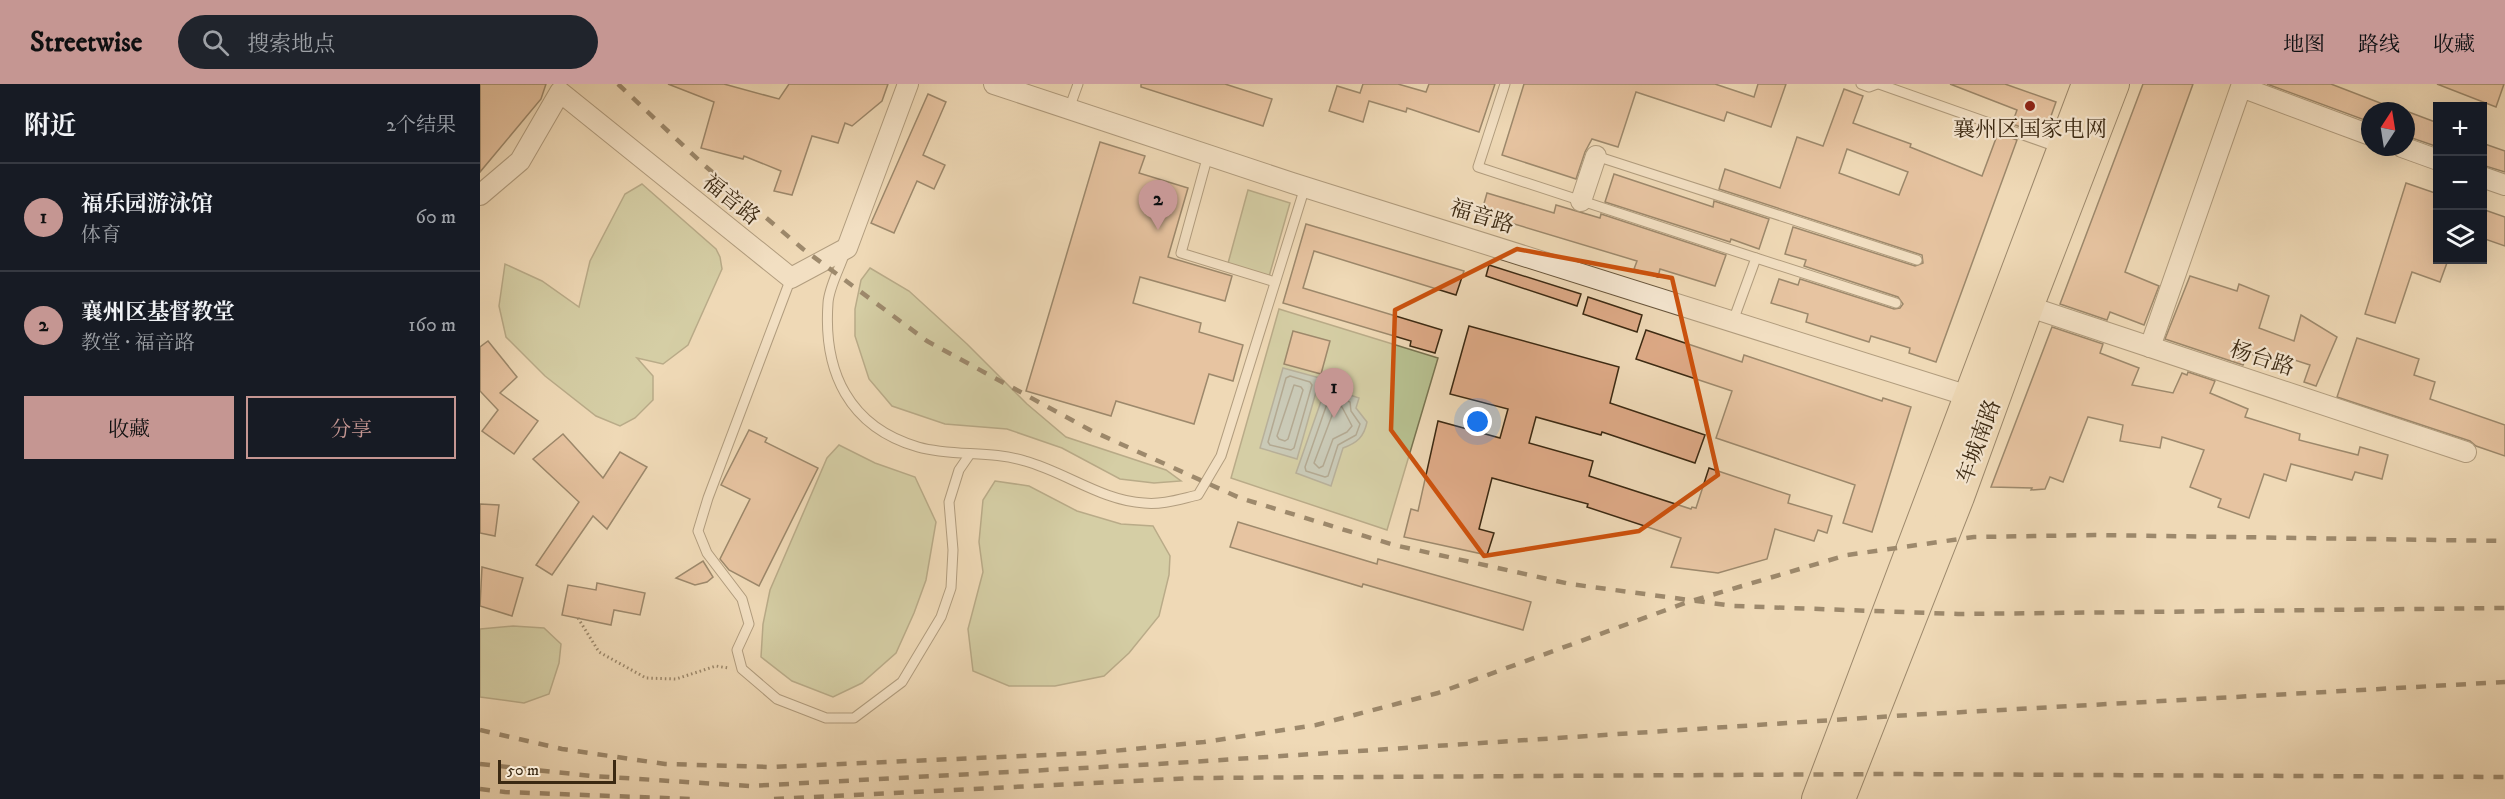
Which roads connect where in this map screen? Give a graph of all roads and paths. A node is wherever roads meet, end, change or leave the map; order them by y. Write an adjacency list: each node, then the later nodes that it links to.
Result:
1 (908, 84): 22 (street)
2 (994, 84): 10 (street, 福音路)
3 (1078, 84): 10 (lane)
4 (1504, 84): 21 (lane)
5 (1861, 84): 6 (lane)
6 (1878, 84): 12 (lane)
7 (2087, 84): 12 (main road, 车城南路)
8 (2114, 84): 37 (main road, 车城南路)
9 (561, 88): 20 (street, 福音路); 25 (street, 福音路)
10 (1069, 109): 14 (street, 福音路)
11 (2361, 132): 30 (street)
12 (2062, 149): 36 (main road, 车城南路)
13 (2415, 152): 16 (street)
14 (1208, 155): 19 (street, 福音路); 26 (lane)
15 (1596, 156): 21 (street); 24 (lane)
16 (2433, 158)
17 (2487, 179): 18 (street)
18 (2505, 185)
19 (1305, 187): 26 (lane); 29 (street, 福音路)
20 (480, 195)
21 (1581, 201): 23 (lane)
22 (847, 248): 25 (street); 33 (lane)
23 (1756, 258): 27 (lane); 29 (lane)
24 (1917, 260)
25 (791, 278): 35 (lane)
26 (1275, 282): 33 (lane)
27 (1896, 303)
28 (2042, 311): 30 (street, 杨台路)
29 (1733, 321): 31 (street, 福音路)
30 (2150, 347): 32 (street, 杨台路)
31 (1956, 392)
32 (2466, 452)
33 (970, 454): 35 (lane)
34 (578, 618): 35 (path)
35 (742, 669)
36 (1816, 799)
37 (1840, 799)

